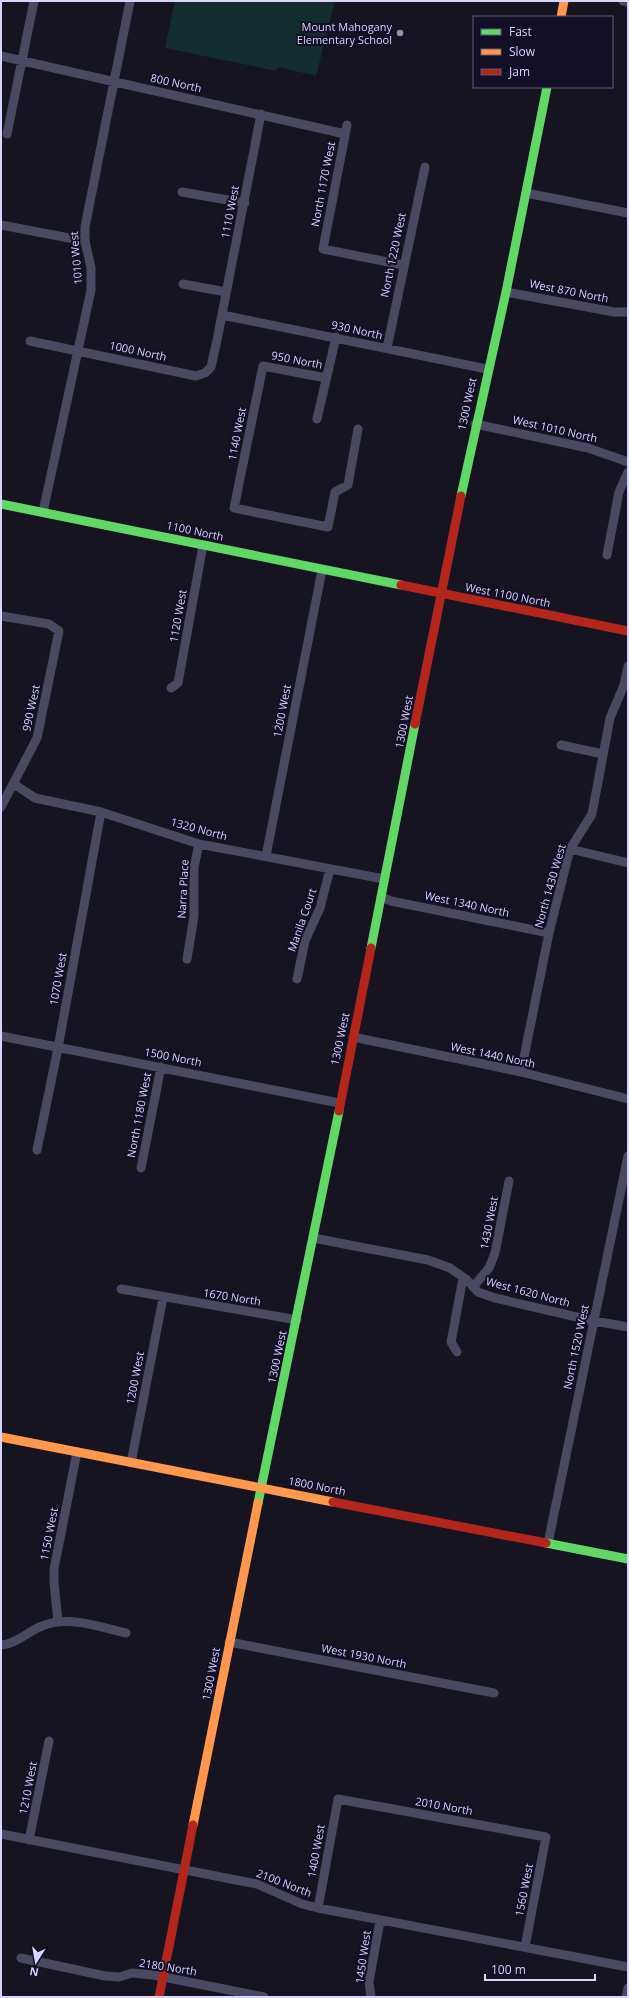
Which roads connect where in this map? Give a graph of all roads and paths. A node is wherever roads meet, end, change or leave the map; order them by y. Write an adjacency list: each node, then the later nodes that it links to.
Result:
1 (34, 1): 8 (street)
2 (130, 1): 9 (street, 1010 West)
3 (564, 1): 6 (street)
4 (623, 1): 5 (street)
5 (628, 2)
6 (561, 16)
7 (1, 56): 8 (street, 800 North)
8 (21, 61): 9 (street, 800 North); 13 (street)
9 (115, 82): 11 (street, 800 North); 20 (street, 1010 West)
10 (547, 88): 16 (street, 1300 West)
11 (261, 114): 12 (street, 800 North); 17 (street, 1110 West)
12 (346, 129): 21 (street, North 1170 West)
13 (7, 134)
14 (425, 166): 21 (street, North 1220 West)
15 (182, 192): 17 (street)
16 (526, 193): 18 (street); 24 (street, 1300 West)
17 (245, 203): 23 (street, 1110 West)
18 (628, 213)
19 (1, 225): 20 (street)
20 (85, 240): 30 (street, 1010 West)
21 (403, 265): 29 (street, North 1220 West)
22 (183, 284): 23 (street)
23 (226, 292): 26 (street, 1110 West)
24 (506, 292): 25 (street, West 870 North); 32 (street, 1300 West)
25 (628, 312)
26 (222, 315): 27 (street, 930 North); 30 (street, 1000 North)
27 (336, 337): 29 (street, 930 North); 33 (street)
28 (30, 341): 30 (street, 1000 North)
29 (386, 348): 32 (street, 930 North)
30 (78, 350): 40 (street, 1010 West)
31 (263, 366): 33 (street, 950 North); 36 (street, 1140 West)
32 (488, 368): 35 (street, 1300 West)
33 (326, 378): 34 (street)
34 (317, 419)
35 (475, 424): 37 (street, West 1010 North); 45 (street, 1300 West)
36 (358, 429)
37 (628, 462)
38 (628, 472): 42 (street)
39 (1, 504): 40 (street, 1100 North)
40 (42, 512): 41 (street, 1100 North)
41 (203, 545): 43 (street, 1100 North); 49 (street, 1120 West)
42 (607, 555)
43 (322, 570): 44 (street, 1100 North); 57 (street, 1200 West)
44 (383, 582): 45 (street, West 1100 North)
45 (441, 594): 47 (street, West 1100 North); 60 (street, 1300 West)
46 (1, 616): 52 (street, 990 West)
47 (628, 631)
48 (628, 666): 51 (street, North 1430 West)
49 (171, 688)
50 (561, 745): 51 (street)
51 (603, 754): 56 (street, North 1430 West)
52 (14, 784): 53 (street, 990 West); 54 (street, 1320 North)
53 (1, 807)
54 (101, 812): 55 (street, 1320 North); 67 (street, 1070 West)
55 (199, 844): 57 (street, 1320 North); 63 (street, Narra Place)
56 (570, 849): 58 (street); 62 (street, North 1430 West)
57 (266, 856): 59 (street, 1320 North)
58 (628, 863)
59 (330, 869): 60 (street, 1320 North); 64 (street, Manila Court)
60 (384, 879): 61 (street, 1300 West)
61 (381, 896): 62 (street, West 1340 North); 66 (street, 1300 West)
62 (549, 933): 69 (street, North 1430 West)
63 (187, 959)
64 (297, 979)
65 (1, 1036): 67 (street, 1500 North)
66 (353, 1037): 69 (street, West 1440 North); 71 (street, 1300 West)
67 (58, 1048): 68 (street, 1500 North); 72 (street, 1070 West)
68 (161, 1067): 71 (street, 1500 North); 74 (street, North 1180 West)
69 (521, 1072): 70 (street, West 1440 North)
70 (628, 1099)
71 (339, 1103): 76 (street, 1300 West)
72 (37, 1150)
73 (628, 1156): 82 (street, North 1520 West)
74 (141, 1168)
75 (509, 1180): 78 (street, 1430 West)
76 (313, 1238): 77 (street, West 1620 North); 81 (street, 1300 West)
77 (463, 1278): 78 (street, West 1620 North); 84 (street)
78 (473, 1287): 82 (street, West 1620 North)
79 (121, 1289): 80 (street, 1670 North)
80 (163, 1298): 81 (street, 1670 North); 87 (street, 1200 West)
81 (298, 1320): 88 (street, 1300 West)
82 (594, 1321): 83 (street, West 1620 North); 89 (street, North 1520 West)
83 (628, 1327)
84 (457, 1352)
85 (1, 1437): 86 (street, 1800 North)
86 (77, 1452): 87 (street, 1800 North); 91 (street, 1150 West)
87 (131, 1463): 88 (street, 1800 North)
88 (262, 1487): 89 (street, 1800 North); 93 (street, 1300 West)
89 (548, 1543): 90 (street, 1800 North)
90 (628, 1559)
91 (58, 1622): 92 (street); 94 (street)
92 (126, 1633)
93 (229, 1642): 95 (street, West 1930 North); 101 (street, 1300 West)
94 (1, 1645)
95 (494, 1693)
96 (49, 1741): 100 (street, 1210 West)
97 (338, 1799): 99 (street, 2010 North); 102 (street, 1400 West)
98 (1, 1834): 100 (street, 2100 North)
99 (546, 1837): 104 (street, 1560 West)
100 (30, 1840): 101 (street, 2100 North)
101 (185, 1870): 102 (street, 2100 North); 107 (street, 1300 West)
102 (318, 1908): 103 (street, 2100 North)
103 (380, 1921): 104 (street, 2100 North); 111 (street, 1450 West)
104 (525, 1947): 106 (street, 2100 North)
105 (21, 1958): 107 (street, 2180 North)
106 (628, 1967)
107 (164, 1977): 109 (street, 1300 West); 110 (street, 2180 North)
108 (628, 1988): 112 (street)
109 (159, 1997)
110 (264, 1997)
111 (371, 1997)
112 (626, 1997)

